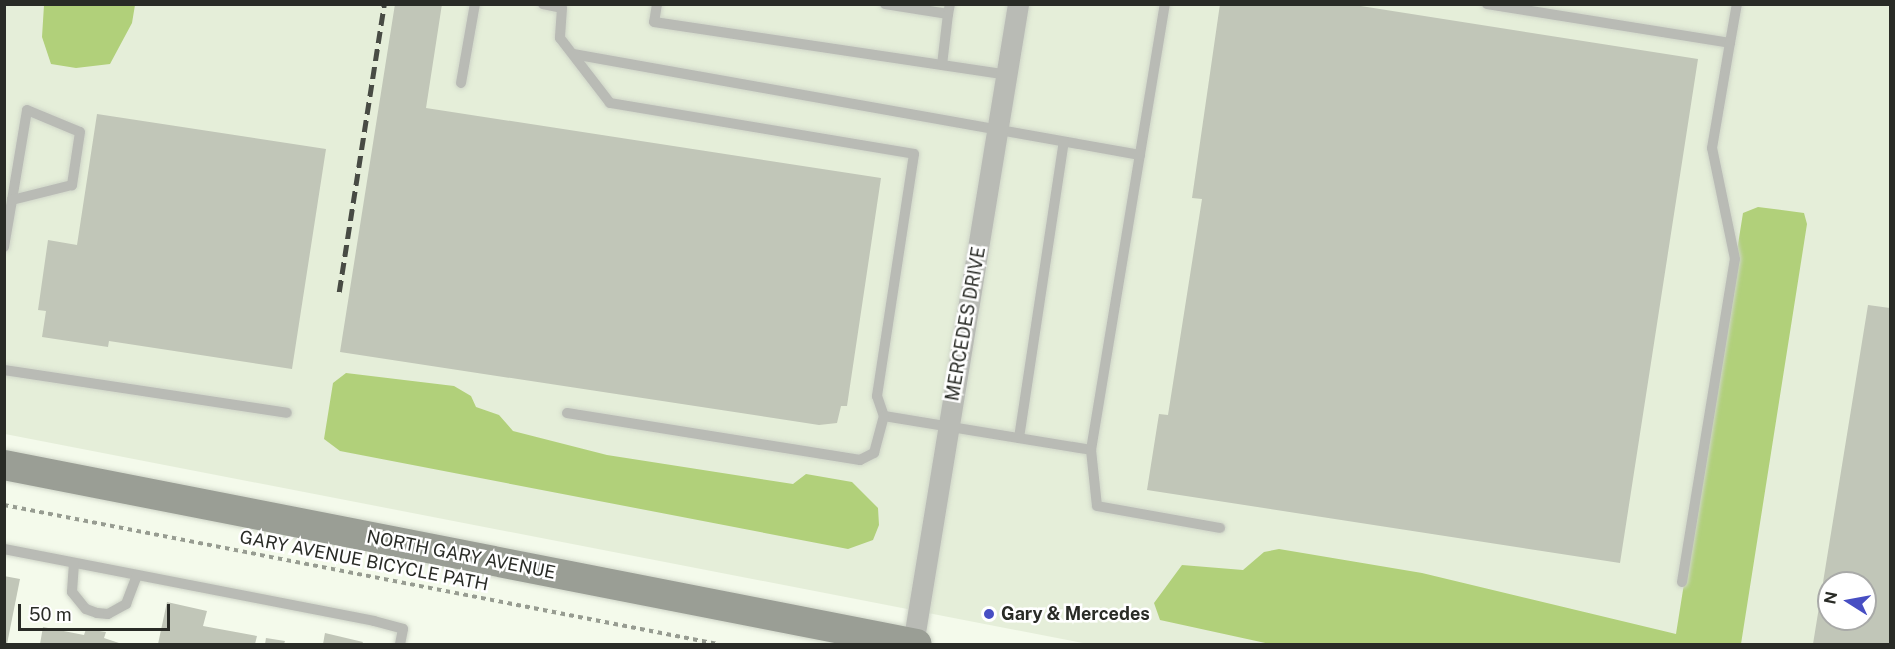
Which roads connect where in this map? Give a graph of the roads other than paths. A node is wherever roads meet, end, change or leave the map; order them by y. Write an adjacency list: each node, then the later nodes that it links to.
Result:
1 (475, 4): 14 (lane)
2 (543, 4): 11 (lane)
3 (657, 4): 12 (lane)
4 (885, 4): 9 (lane)
5 (1018, 4): 13 (street, MERCEDES DRIVE)
6 (1165, 4): 17 (lane)
7 (1487, 4): 10 (lane)
8 (1737, 4): 10 (lane)
9 (949, 9): 12 (lane)
10 (1730, 43): 32 (lane)
11 (573, 54): 15 (lane); 23 (lane)
12 (942, 65): 13 (lane)
13 (1007, 75): 15 (street, MERCEDES DRIVE)
14 (461, 83)
15 (999, 131): 16 (lane); 24 (street, MERCEDES DRIVE)
16 (1064, 142): 17 (lane); 25 (lane)
17 (1140, 155): 26 (lane)
18 (12, 200): 18 (lane); 19 (lane)
19 (4, 247)
20 (4, 370): 22 (lane)
21 (567, 412): 23 (lane)
22 (287, 413)
23 (884, 416): 24 (lane)
24 (949, 427): 25 (lane); 33 (street, MERCEDES DRIVE)
25 (1019, 438): 26 (lane)
26 (1091, 450): 28 (lane)
27 (4, 465): 33 (street, NORTH GARY AVENUE)
28 (1220, 528)
29 (4, 549): 30 (lane)
30 (74, 563): 31 (lane); 31 (lane)
31 (137, 575): 34 (lane)
32 (1682, 582)
33 (915, 644)
34 (400, 645)

